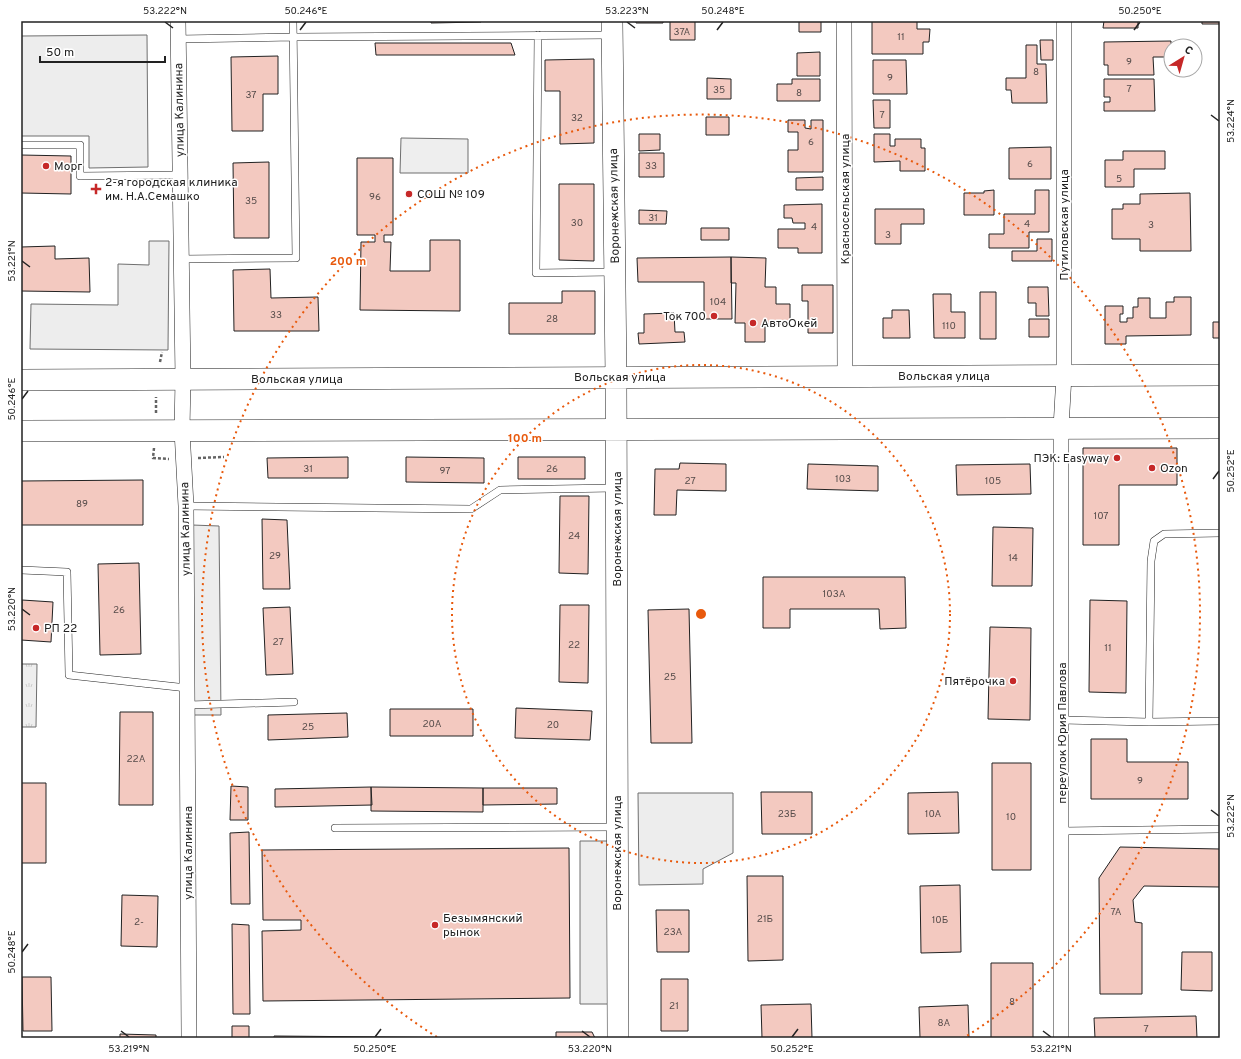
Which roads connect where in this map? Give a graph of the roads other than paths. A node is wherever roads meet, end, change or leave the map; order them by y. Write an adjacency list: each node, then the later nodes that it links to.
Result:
1 (178, 21): 8 (street, улица Калинина)
2 (294, 21): 7 (lane)
3 (844, 21): 15 (street, Красносельская улица)
4 (1064, 21): 13 (street, Путиловская улица)
5 (612, 28): 6 (lane); 12 (main road, Воронежская улица)
6 (538, 35): 7 (lane); 12 (lane)
7 (294, 36): 8 (lane); 11 (lane)
8 (178, 39): 10 (street, улица Калинина)
9 (21, 144): 10 (lane)
10 (180, 175): 11 (street, улица Калинина)
11 (181, 259): 17 (street, улица Калинина)
12 (615, 272): 16 (main road, Воронежская улица)
13 (1064, 375): 14 (main road, Вольская улица); 15 (main road, Вольская улица); 19 (street, Путиловская улица)
14 (1220, 375)
15 (845, 376): 16 (main road, Вольская улица)
16 (616, 377): 17 (main road, Вольская улица); 21 (main road, Воронежская улица)
17 (183, 379): 18 (main road, Вольская улица); 22 (street, улица Калинина)
18 (21, 380)
19 (1061, 428): 20 (main road); 21 (main road); 31 (street, переулок Юрия Павлова)
20 (1220, 428)
21 (616, 429): 22 (main road); 24 (main road, Воронежская улица)
22 (182, 430): 23 (main road); 25 (street, улица Калинина)
23 (21, 431)
24 (617, 488): 25 (lane); 34 (main road, Воронежская улица)
25 (186, 506): 28 (street, улица Калинина)
26 (1220, 533): 33 (lane)
27 (21, 570): 28 (lane)
28 (187, 688): 30 (street, улица Калинина)
29 (294, 702): 30 (lane)
30 (188, 705): 38 (street, улица Калинина)
31 (1062, 720): 33 (lane); 37 (street, переулок Юрия Павлова)
32 (1220, 721): 33 (lane)
33 (1149, 722)
34 (617, 827): 35 (lane); 39 (main road, Воронежская улица)
35 (335, 828)
36 (1220, 829): 37 (lane)
37 (1062, 831): 40 (street, переулок Юрия Павлова)
38 (189, 1038)
39 (618, 1038)
40 (1061, 1038)

